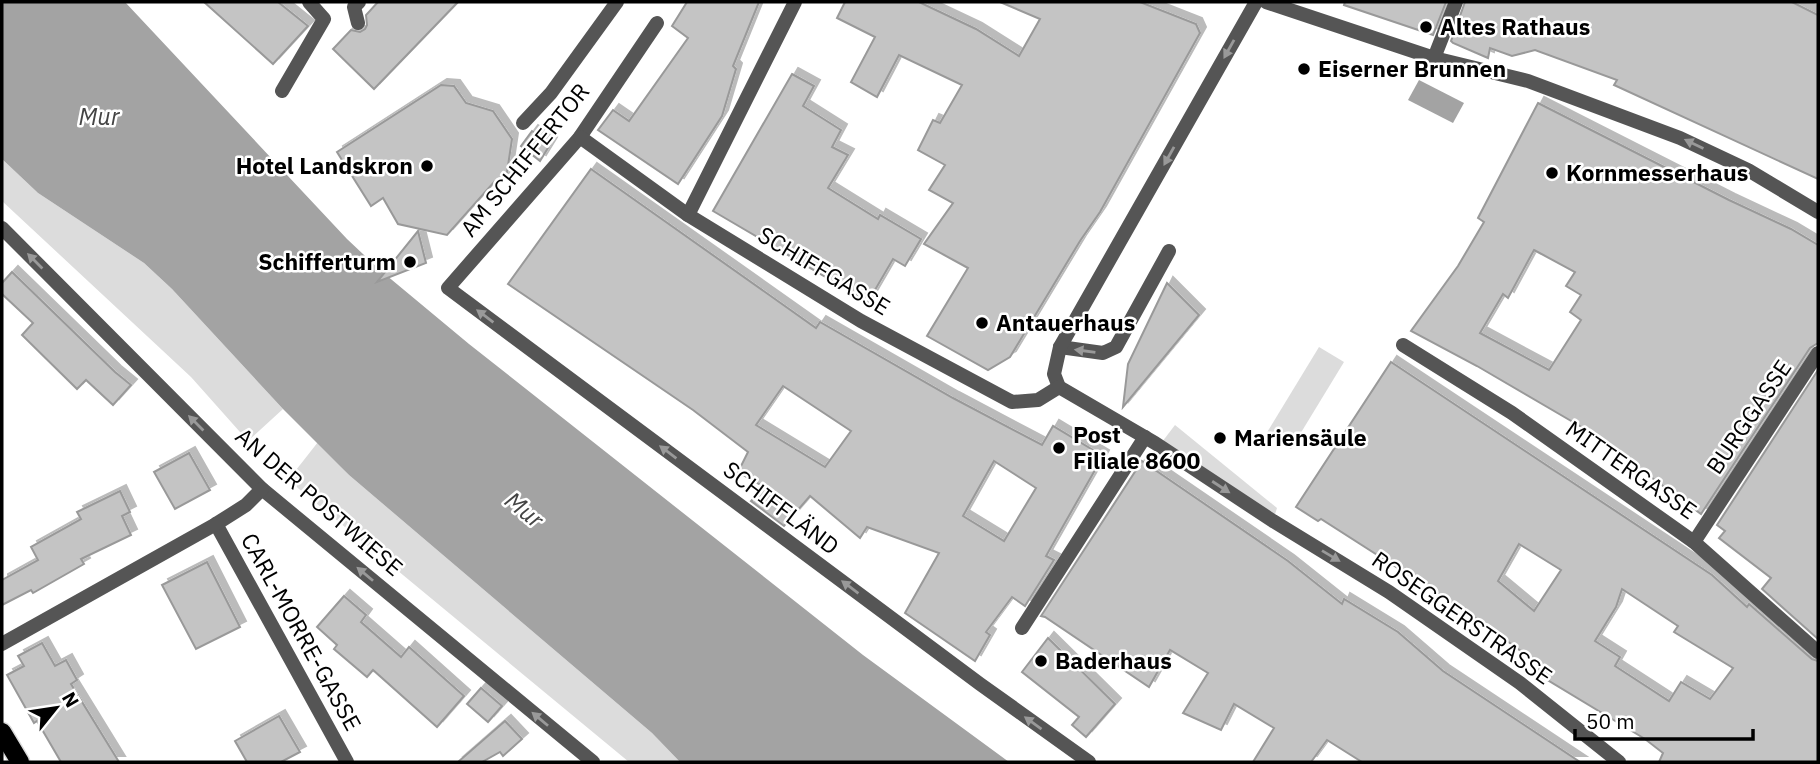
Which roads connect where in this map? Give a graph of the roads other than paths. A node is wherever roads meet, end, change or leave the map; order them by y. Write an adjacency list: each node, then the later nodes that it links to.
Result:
1 (309, 2): 13 (street)
2 (359, 2): 10 (street)
3 (617, 2): 14 (street)
4 (795, 2): 17 (street)
5 (1256, 2): 22 (street, one-way to 22)
6 (1266, 2): 9 (street)
7 (1320, 2): 9 (street)
8 (1456, 2): 12 (street)
9 (1314, 16): 12 (street)
10 (358, 23)
11 (657, 23): 15 (street, AM SCHIFFERTOR)
12 (1434, 58): 16 (street, one-way to 12)
13 (282, 91)
14 (523, 123)
15 (580, 137): 17 (street, SCHIFFGASSE); 20 (street, AM SCHIFFERTOR)
16 (1818, 212)
17 (688, 215): 24 (street, SCHIFFGASSE)
18 (2, 228): 26 (street, AN DER POSTWIESE, one-way to 18)
19 (1169, 251): 22 (street, one-way to 22)
20 (448, 288): 36 (street, SCHIFFLÄND, one-way to 20)
21 (1403, 345): 28 (street, MITTERGASSE)
22 (1060, 347): 24 (street)
23 (1818, 353): 28 (street, BURGGASSE)
24 (1059, 387): 25 (street, ROSEGGERSTRASSE)
25 (1142, 442): 29 (street); 37 (street, ROSEGGERSTRASSE, one-way to 37)
26 (262, 489): 27 (street); 35 (street, AN DER POSTWIESE, one-way to 26)
27 (216, 524): 30 (street); 34 (street, CARL-MORRE-GASSE)
28 (1693, 542): 31 (street, MITTERGASSE)
29 (1022, 628)
30 (2, 644)
31 (1818, 652)
32 (2, 732): 33 (main road)
33 (20, 762)
34 (347, 762)
35 (593, 762)
36 (1089, 762)
37 (1619, 762)

